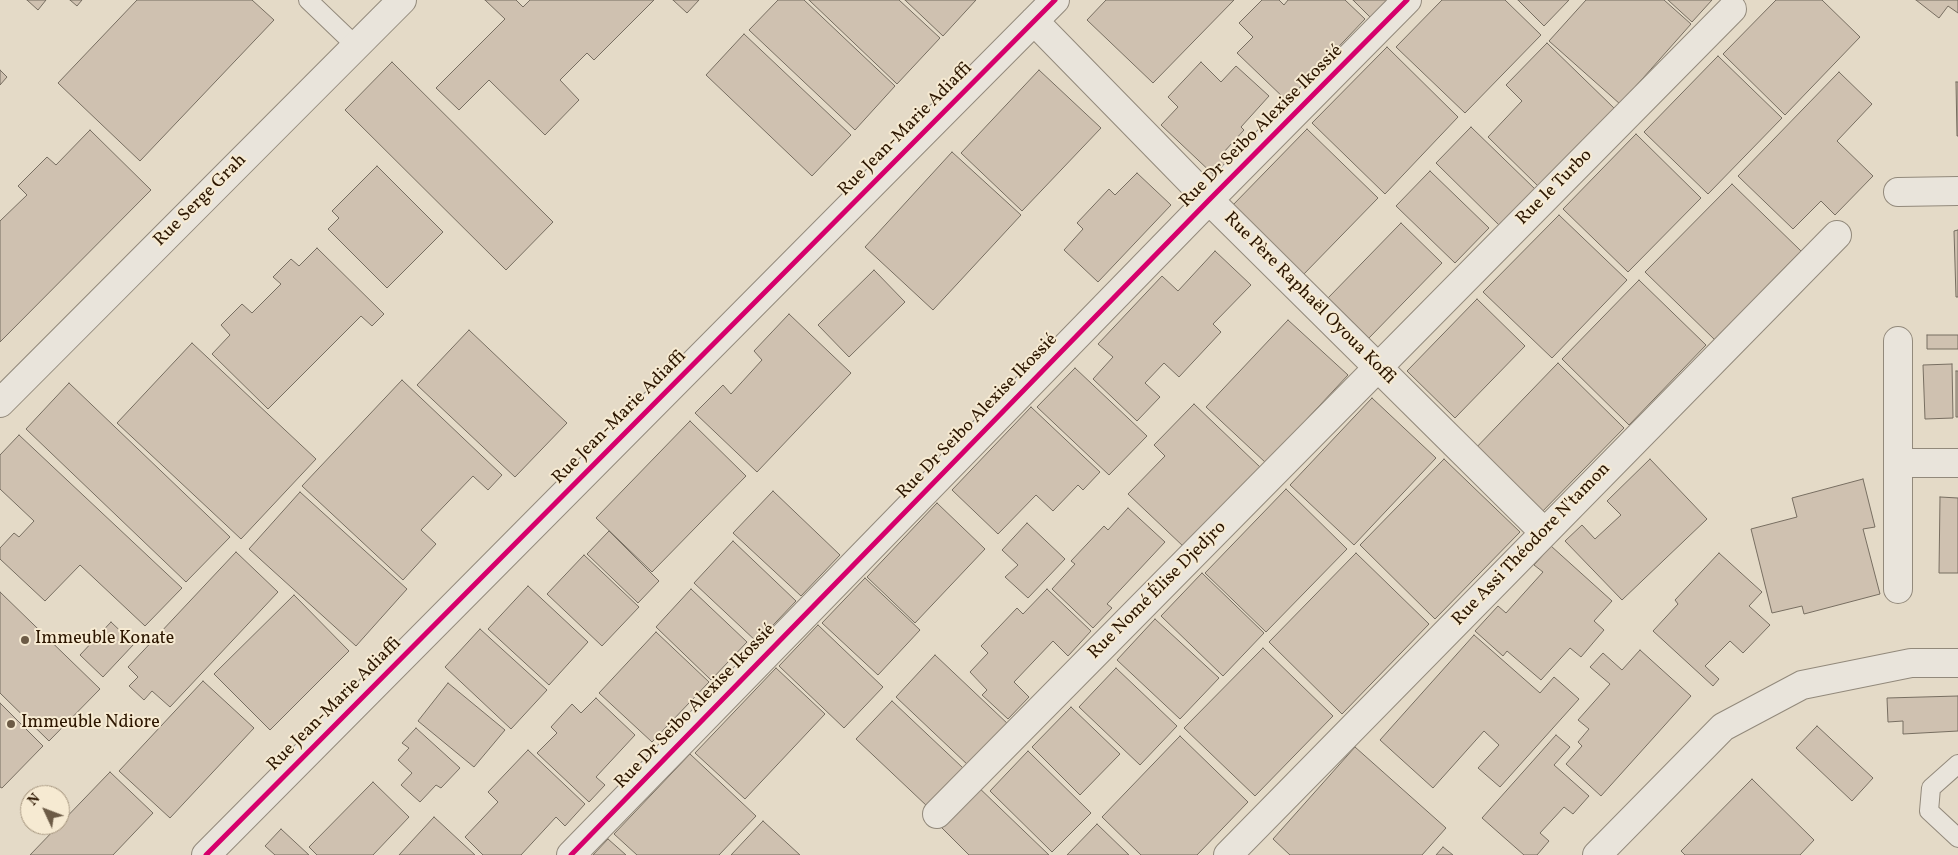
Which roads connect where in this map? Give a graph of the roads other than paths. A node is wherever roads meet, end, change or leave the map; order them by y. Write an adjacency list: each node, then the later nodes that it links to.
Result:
1 (308, 0): 7 (lane)
2 (402, 0): 7 (street, Rue Serge Grah)
3 (1055, 0): 6 (street, Rue Jean-Marie Adiaffi)
4 (1407, 0): 10 (street, Rue Dr Seibo Alexise Ikossié)
5 (1732, 9): 13 (street, Rue le Turbo)
6 (1034, 21): 10 (street, Rue Père Raphaël Oyoua Koffi); 23 (street, Rue Jean-Marie Adiaffi)
7 (356, 46): 14 (street, Rue Serge Grah)
8 (1898, 192): 9 (street)
9 (1958, 192)
10 (1209, 200): 13 (street, Rue Père Raphaël Oyoua Koffi); 24 (street, Rue Dr Seibo Alexise Ikossié)
11 (1837, 235): 17 (street, Rue Assi Théodore N'tamon)
12 (1898, 341): 15 (street)
13 (1378, 367): 17 (street, Rue Père Raphaël Oyoua Koffi); 21 (street, Rue Nomé Élise Djedjro)
14 (0, 403)
15 (1898, 463): 16 (street); 18 (street)
16 (1958, 463)
17 (1544, 532): 25 (street, Rue Assi Théodore N'tamon)
18 (1898, 589)
19 (1958, 663): 26 (street)
20 (1958, 764): 22 (lane)
21 (937, 814)
22 (1958, 838)
23 (206, 855)
24 (571, 855)
25 (1228, 855)
26 (1597, 855)

